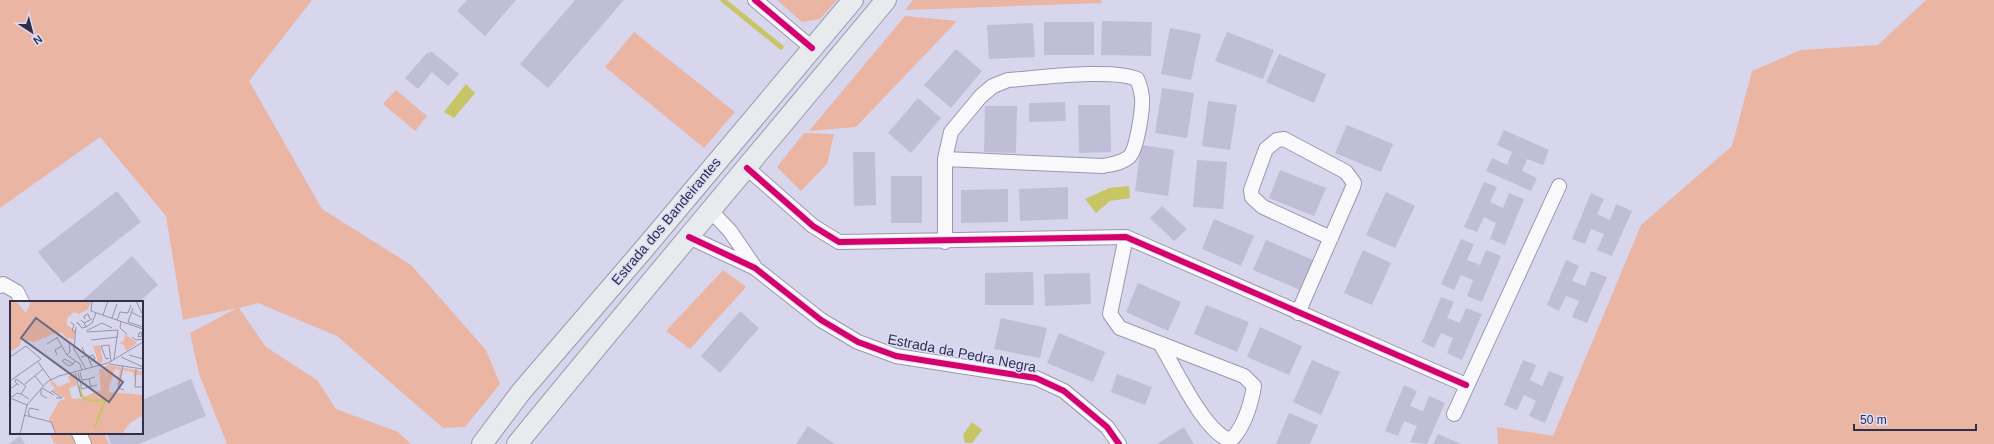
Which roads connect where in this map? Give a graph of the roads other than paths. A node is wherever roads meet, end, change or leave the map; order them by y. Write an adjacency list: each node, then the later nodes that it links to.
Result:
1 (755, 0): 4 (street)
2 (853, 0): 4 (main road, Estrada dos Bandeirantes)
3 (886, 0): 6 (main road, Estrada dos Bandeirantes)
4 (812, 48): 22 (main road, Estrada dos Bandeirantes)
5 (945, 159): 5 (street); 12 (street)
6 (747, 168): 8 (main road, Estrada dos Bandeirantes); 12 (street)
7 (1559, 186): 18 (street)
8 (711, 210): 9 (main road, Estrada dos Bandeirantes); 13 (street, Estrada da Pedra Negra)
9 (689, 237): 13 (street, Estrada da Pedra Negra); 23 (main road, Estrada dos Bandeirantes)
10 (1126, 237): 12 (street); 16 (street); 17 (street)
11 (1331, 238): 11 (street); 16 (street)
12 (945, 242)
13 (755, 268): 24 (street, Estrada da Pedra Negra)
14 (0, 286): 15 (street)
15 (22, 301)
16 (1298, 313): 18 (street)
17 (1161, 345): 17 (street)
18 (1466, 385): 19 (street)
19 (1454, 414)
20 (79, 434): 21 (street)
21 (84, 444)
22 (482, 444)
23 (517, 444)
24 (1119, 444)

